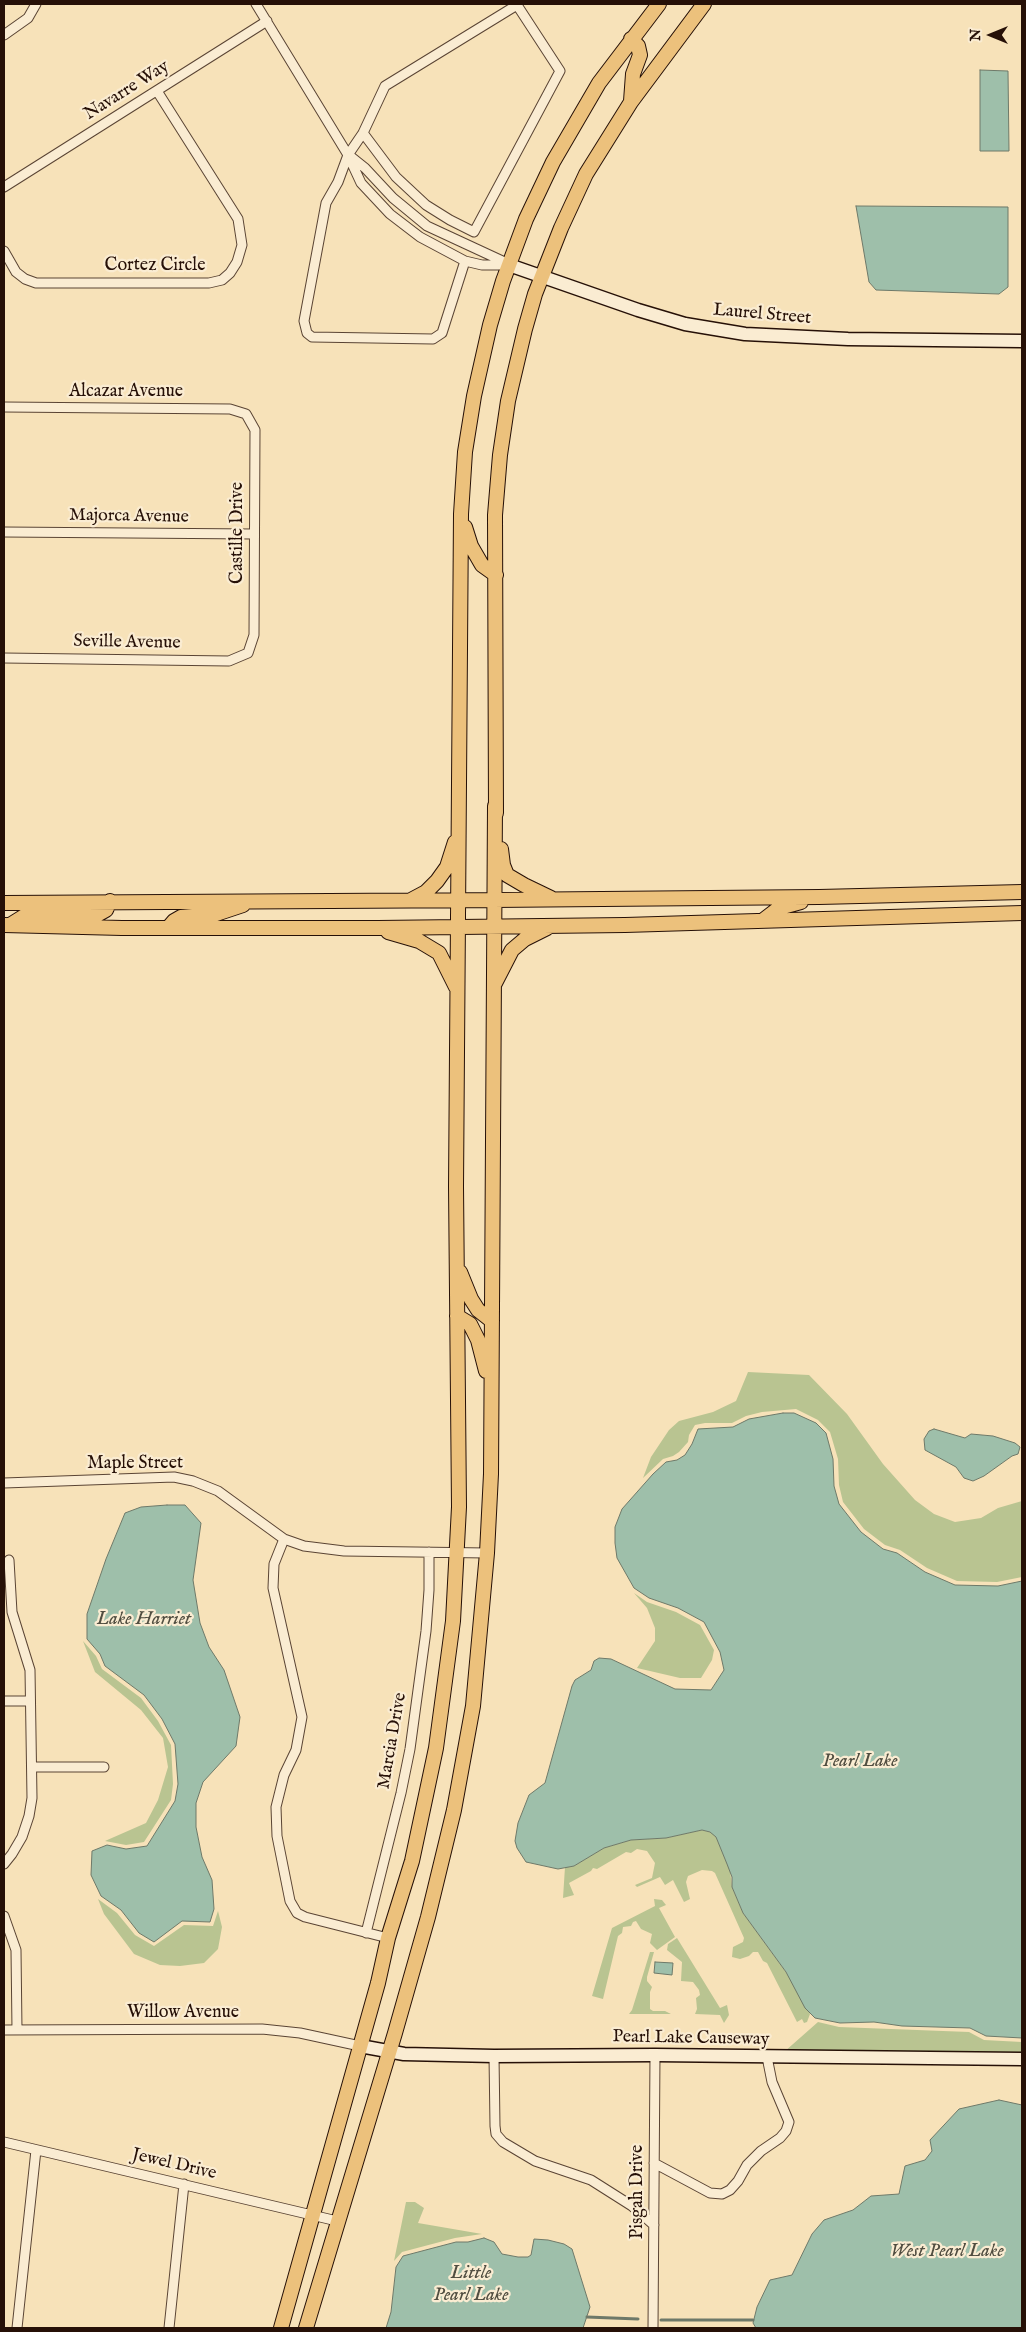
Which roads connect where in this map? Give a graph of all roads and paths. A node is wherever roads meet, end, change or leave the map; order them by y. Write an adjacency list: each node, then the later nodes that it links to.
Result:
1 (36, 4): 6 (street)
2 (256, 4): 5 (street)
3 (659, 4): 7 (main road)
4 (704, 4): 9 (main road)
5 (266, 21): 8 (street, Navarre Way); 11 (street)
6 (4, 35)
7 (631, 39): 9 (main road); 15 (main road)
8 (157, 91): 12 (street, Navarre Way); 13 (street, Cortez Circle)
9 (630, 102): 16 (main road)
10 (363, 133): 10 (street); 11 (street)
11 (348, 155): 14 (street); 14 (street); 15 (street)
12 (4, 187)
13 (4, 252)
14 (465, 262): 15 (street)
15 (509, 264): 16 (street, Laurel Street); 20 (main road)
16 (542, 276): 17 (street, Laurel Street); 23 (main road)
17 (1022, 340)
18 (4, 407): 19 (street, Alcazar Avenue)
19 (246, 414): 22 (street, Castille Drive)
20 (461, 514): 23 (main road); 27 (main road)
21 (4, 532): 22 (street, Majorca Avenue)
22 (254, 534): 24 (street, Castille Drive)
23 (496, 575): 26 (main road)
24 (248, 653): 25 (street, Seville Avenue)
25 (4, 658)
26 (495, 806): 30 (main road); 31 (main road)
27 (459, 829): 34 (main road); 35 (main road)
28 (1022, 892): 29 (main road)
29 (819, 897): 30 (main road); 38 (main road)
30 (554, 899): 31 (main road)
31 (493, 900): 35 (main road); 40 (main road)
32 (110, 901): 33 (main road); 36 (main road); 39 (main road)
33 (258, 901): 34 (main road); 43 (main road)
34 (410, 901): 35 (main road)
35 (459, 901): 42 (main road)
36 (4, 903)
37 (1022, 914): 38 (main road)
38 (762, 920): 41 (main road)
39 (6, 925): 43 (main road)
40 (493, 926): 41 (main road); 42 (main road); 45 (main road)
41 (552, 926): 45 (main road)
42 (459, 927): 44 (main road); 46 (main road)
43 (168, 928): 44 (main road)
44 (378, 928): 46 (main road)
45 (493, 988): 49 (main road)
46 (458, 992): 47 (main road)
47 (456, 1264): 48 (main road); 49 (main road)
48 (457, 1316): 50 (main road); 54 (main road)
49 (492, 1321): 50 (main road)
50 (491, 1389): 55 (main road)
51 (4, 1484): 52 (street, Maple Street)
52 (284, 1539): 53 (street, Maple Street); 63 (street)
53 (430, 1552): 54 (street, Maple Street); 63 (street, Marcia Drive)
54 (457, 1552): 55 (street, Maple Street); 64 (main road)
55 (487, 1553): 68 (main road)
56 (9, 1560): 58 (street)
57 (4, 1701): 58 (street)
58 (30, 1701): 59 (street)
59 (32, 1767): 60 (street); 61 (street)
60 (104, 1767)
61 (4, 1864)
62 (4, 1916): 66 (street)
63 (366, 1933): 64 (street)
64 (388, 1938): 67 (main road)
65 (4, 2030): 66 (street, Willow Avenue)
66 (17, 2030): 67 (street, Willow Avenue)
67 (360, 2046): 68 (street, Pearl Lake Causeway); 77 (main road)
68 (389, 2052): 70 (street, Pearl Lake Causeway); 78 (main road)
69 (655, 2055): 70 (street, Pearl Lake Causeway); 71 (street, Pearl Lake Causeway); 75 (street, Pisgah Drive)
70 (494, 2056): 79 (street)
71 (767, 2057): 72 (street, Pearl Lake Causeway); 75 (street)
72 (1022, 2059)
73 (4, 2142): 74 (street, Jewel Drive)
74 (36, 2150): 76 (street, Jewel Drive); 80 (street)
75 (654, 2163): 79 (street, Pisgah Drive)
76 (184, 2184): 77 (street, Jewel Drive); 81 (street)
77 (312, 2214): 78 (street, Jewel Drive); 82 (main road)
78 (337, 2221): 83 (main road)
79 (654, 2225): 84 (street, Pisgah Drive)
80 (17, 2328)
81 (169, 2328)
82 (282, 2328)
83 (306, 2328)
84 (653, 2328)

